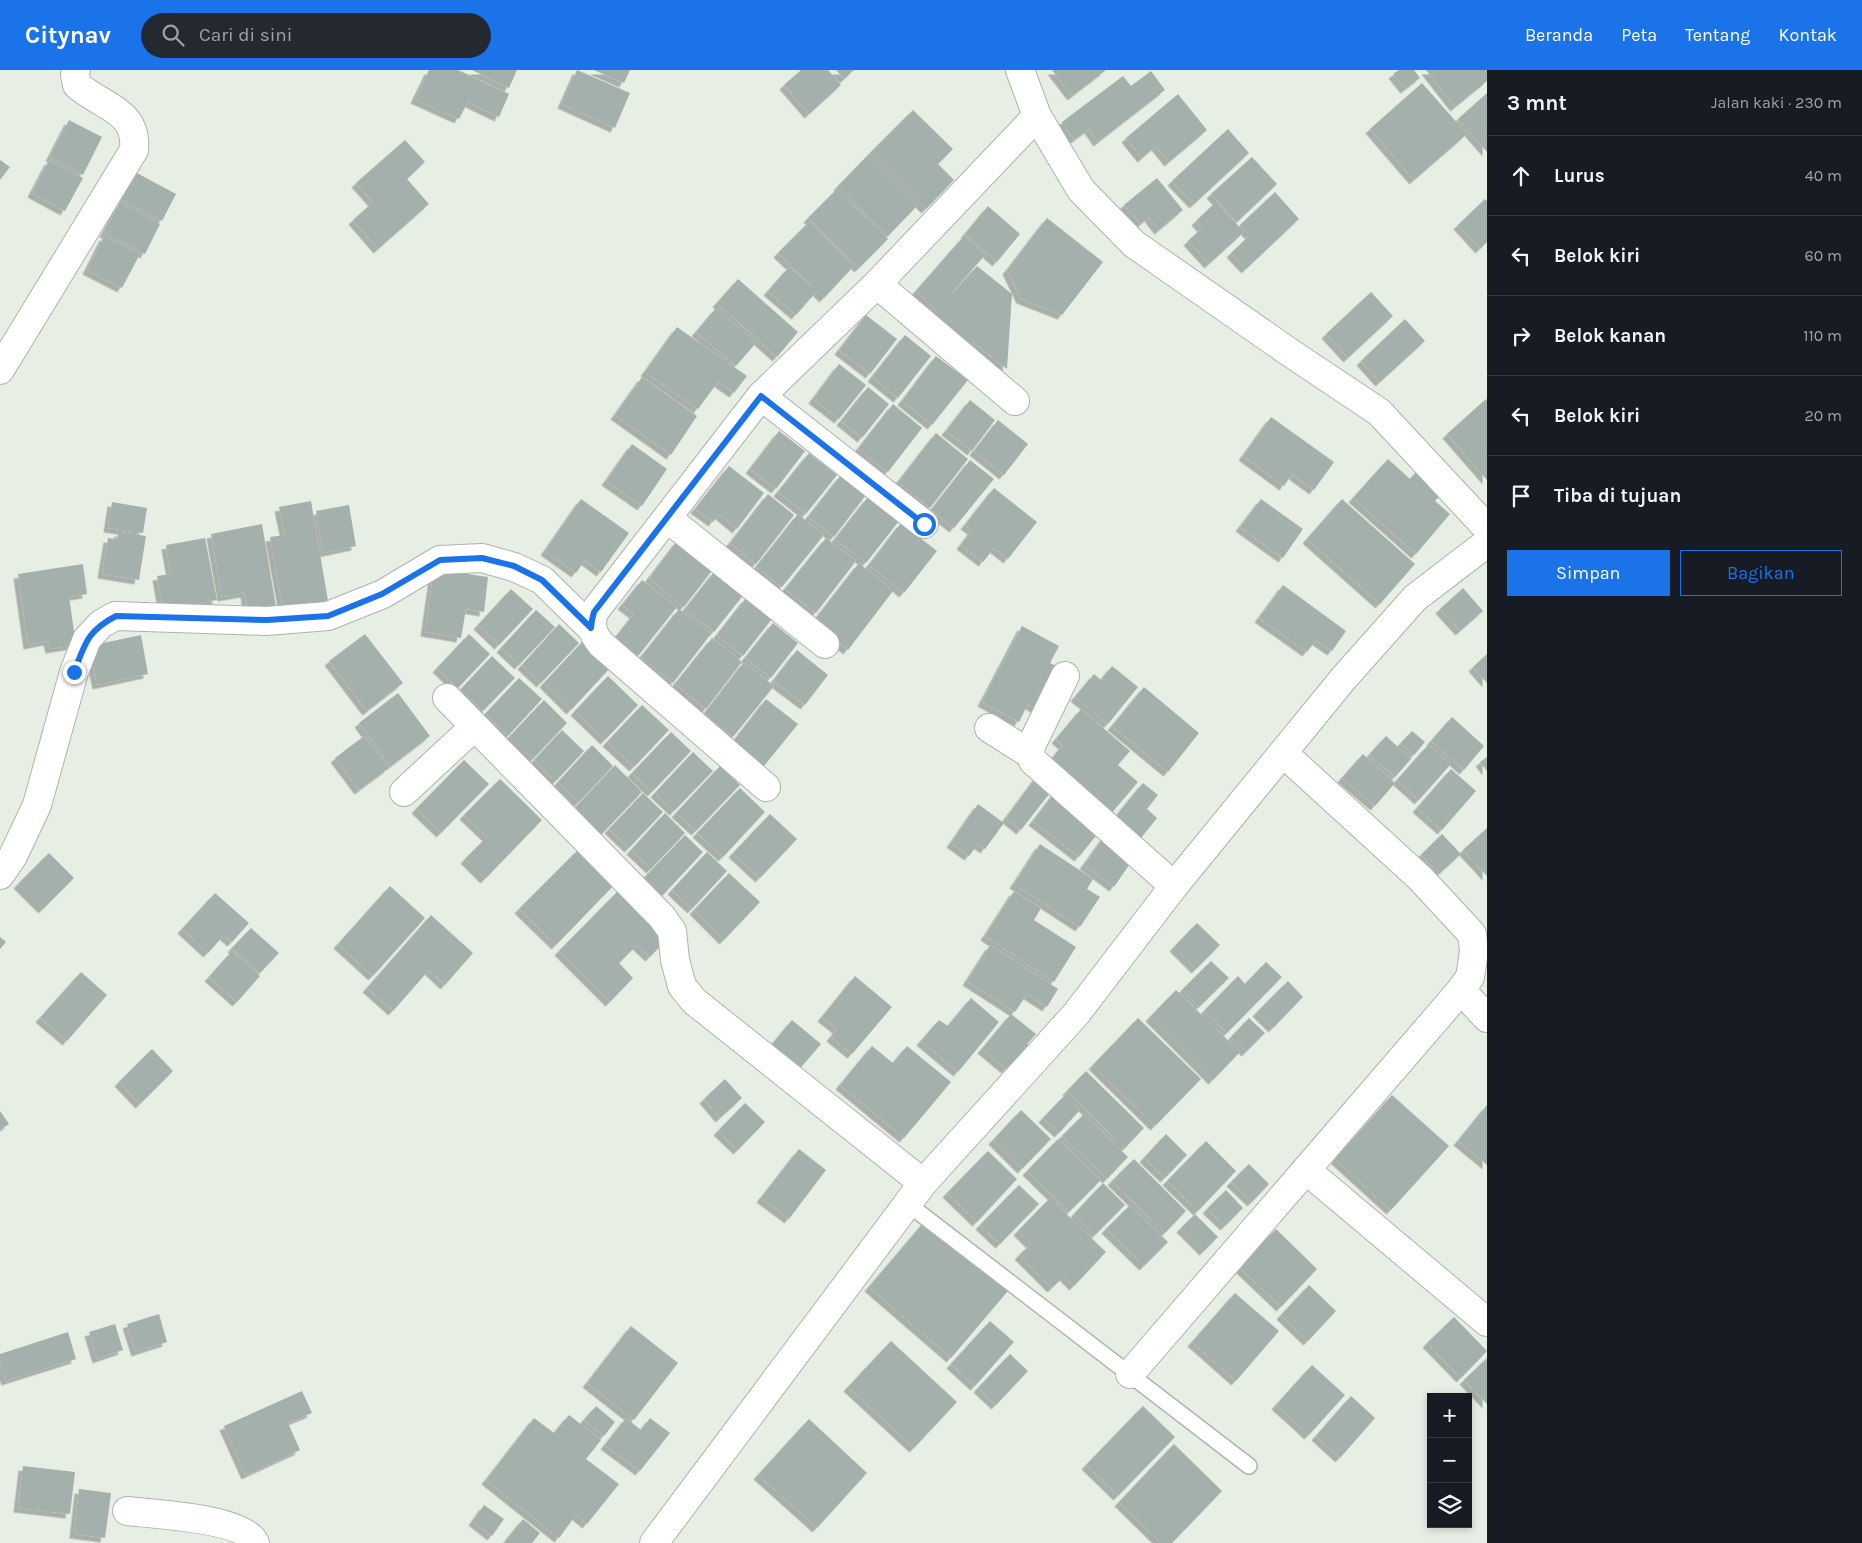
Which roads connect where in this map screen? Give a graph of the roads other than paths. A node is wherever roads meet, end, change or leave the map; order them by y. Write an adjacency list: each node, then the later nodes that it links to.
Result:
1 (76, 70): 5 (street)
2 (1020, 70): 3 (street)
3 (1037, 116): 4 (street); 10 (street)
4 (877, 284): 6 (street); 7 (street)
5 (0, 370)
6 (761, 396): 8 (street); 9 (street)
7 (1015, 401)
8 (667, 518): 12 (street); 13 (street)
9 (924, 524)
10 (1487, 528)
11 (1487, 543): 18 (street)
12 (591, 628): 20 (street); 22 (street)
13 (825, 644)
14 (1065, 676): 19 (street)
15 (447, 698): 16 (street)
16 (474, 727): 21 (street); 27 (street)
17 (989, 728): 19 (street)
18 (1283, 753): 23 (street); 24 (street)
19 (1030, 754): 23 (street)
20 (766, 787)
21 (404, 792)
22 (0, 875)
23 (1174, 886): 27 (street)
24 (1461, 990): 25 (street); 26 (street)
25 (1487, 1018)
26 (1306, 1170): 28 (street); 29 (street)
27 (916, 1193): 29 (lane); 33 (street)
28 (1487, 1322)
29 (1130, 1374): 30 (lane)
30 (1248, 1466)
31 (127, 1511): 32 (street)
32 (255, 1543)
33 (654, 1543)

